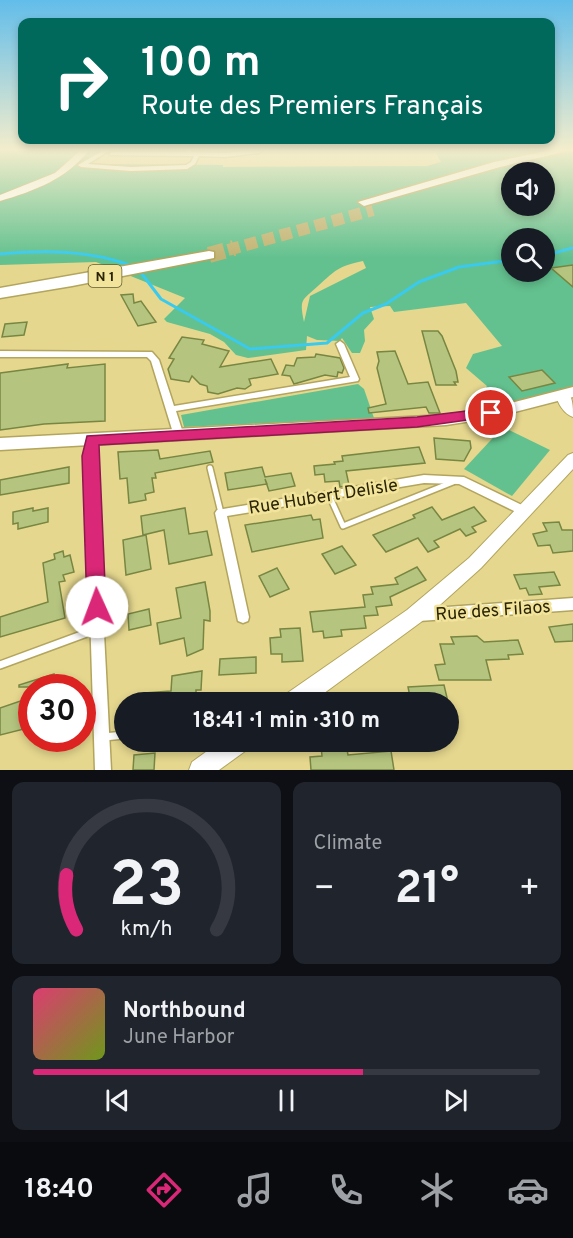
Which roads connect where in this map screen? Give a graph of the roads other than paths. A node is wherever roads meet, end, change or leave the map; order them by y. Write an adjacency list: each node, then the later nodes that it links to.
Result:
1 (33, 186): 5 (main road)
2 (35, 186): 5 (main road)
3 (431, 186): 4 (highway)
4 (442, 186)
5 (30, 188): 6 (main road)
6 (0, 198)
7 (0, 283): 8 (highway, N 1)
8 (0, 293)
9 (340, 344): 12 (street)
10 (0, 354): 12 (street)
11 (570, 402): 13 (main road)
12 (172, 409): 13 (street)
13 (179, 436): 14 (main road)
14 (92, 440): 15 (main road); 25 (street)
15 (4, 445)
16 (573, 459): 20 (main road)
17 (210, 468): 21 (lane)
18 (460, 480): 19 (street, Rue Hubert Delisle); 19 (lane); 20 (street, Rue Hubert Delisle)
19 (329, 495): 21 (street, Rue Hubert Delisle)
20 (524, 511): 23 (main road)
21 (221, 513): 24 (street)
22 (573, 604): 23 (street, Rue des Filaos)
23 (414, 615): 27 (main road)
24 (243, 617)
25 (98, 629): 26 (lane); 29 (street)
26 (0, 665)
27 (308, 692)
28 (114, 736): 29 (lane)
29 (101, 738): 31 (street)
30 (225, 752): 32 (main road)
31 (103, 770)
32 (200, 770)

